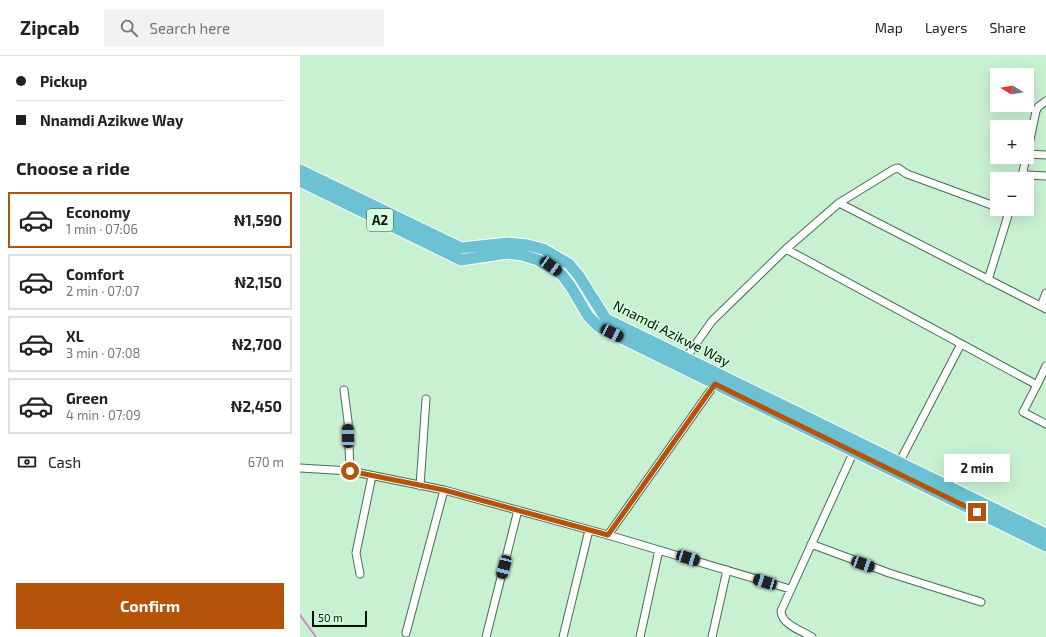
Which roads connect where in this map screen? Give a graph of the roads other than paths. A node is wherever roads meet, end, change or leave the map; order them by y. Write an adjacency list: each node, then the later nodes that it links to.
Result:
1 (1046, 101): 2 (street)
2 (1034, 121)
3 (1034, 155): 4 (street)
4 (1046, 155)
5 (300, 170): 17 (highway, Nnamdi Azikwe Way / A2)
6 (1034, 175): 7 (street)
7 (1046, 176)
8 (300, 181): 19 (highway, Nnamdi Azikwe Way / A2)
9 (839, 203): 10 (street); 12 (street); 13 (street)
10 (990, 204)
11 (1007, 216): 13 (street)
12 (786, 249): 16 (street); 17 (street)
13 (988, 280): 15 (street)
14 (1046, 293): 15 (street)
15 (1043, 307)
16 (962, 344): 20 (street); 25 (street)
17 (686, 358): 25 (highway, Nnamdi Azikwe Way / A2)
18 (1046, 366): 20 (street)
19 (715, 384): 24 (highway, Nnamdi Azikwe Way / A2); 34 (street)
20 (1037, 385): 23 (street)
21 (344, 390): 27 (street)
22 (426, 399): 29 (street)
23 (1046, 424)
24 (854, 451): 35 (street); 36 (highway, Nnamdi Azikwe Way / A2)
25 (899, 463): 33 (highway, Nnamdi Azikwe Way / A2)
26 (300, 468): 27 (street)
27 (350, 471): 28 (street)
28 (372, 476): 29 (street); 39 (street)
29 (420, 486): 30 (street)
30 (444, 490): 31 (street); 42 (street)
31 (518, 510): 32 (street); 43 (street)
32 (589, 530): 34 (street); 44 (street)
33 (1046, 534)
34 (608, 535): 37 (street)
35 (811, 544): 40 (street); 41 (street)
36 (1046, 546)
37 (659, 550): 38 (street); 45 (street)
38 (727, 570): 40 (street); 46 (street)
39 (360, 574)
40 (790, 589): 47 (street)
41 (981, 602)
42 (406, 633)
43 (486, 637)
44 (563, 637)
45 (640, 637)
46 (712, 637)
47 (812, 637)

